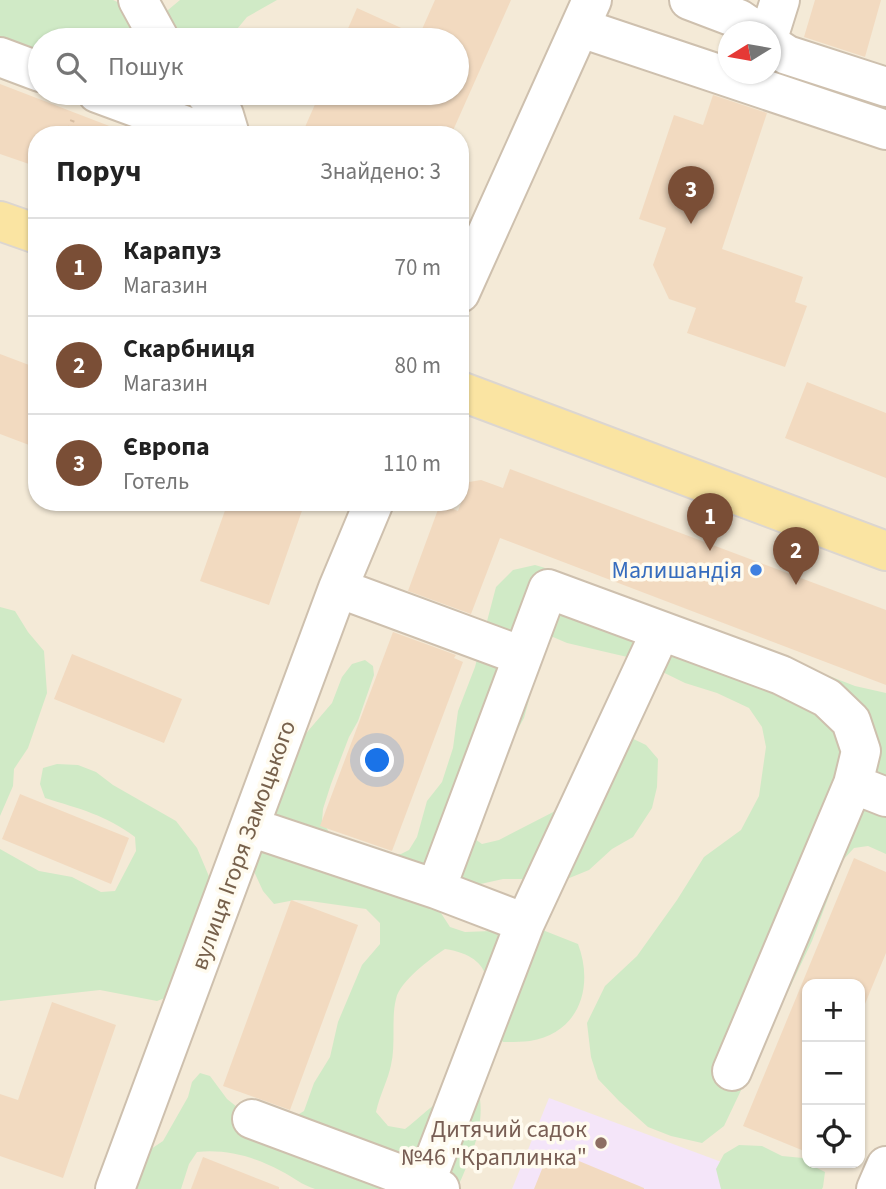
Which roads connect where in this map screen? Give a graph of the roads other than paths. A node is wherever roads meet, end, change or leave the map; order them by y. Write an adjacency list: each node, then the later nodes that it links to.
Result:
1 (138, 0): 7 (street)
2 (689, 0): 5 (street)
3 (780, 0): 6 (street)
4 (587, 14): 16 (street); 19 (street)
5 (742, 21)
6 (774, 21)
7 (153, 28)
8 (781, 51): 11 (street)
9 (0, 57): 10 (street)
10 (28, 68)
11 (886, 87)
12 (130, 105): 14 (street)
13 (215, 105): 15 (street)
14 (187, 126)
15 (227, 126)
16 (886, 130)
17 (0, 221): 18 (main road)
18 (28, 231)
19 (469, 273)
20 (469, 394): 22 (main road)
21 (370, 511): 23 (street, вулиця Ігоря Замоцького)
22 (886, 551)
23 (338, 588): 25 (street); 27 (street, вулиця Ігоря Замоцького)
24 (653, 648): 29 (street)
25 (522, 656): 26 (street); 28 (street)
26 (870, 790): 30 (street)
27 (250, 827): 28 (street); 34 (street, вулиця Ігоря Замоцького)
28 (436, 889): 29 (street)
29 (525, 923): 33 (street)
30 (732, 1071)
31 (252, 1119): 33 (street)
32 (886, 1166): 35 (street)
33 (433, 1186)
34 (115, 1189)
35 (876, 1189)

